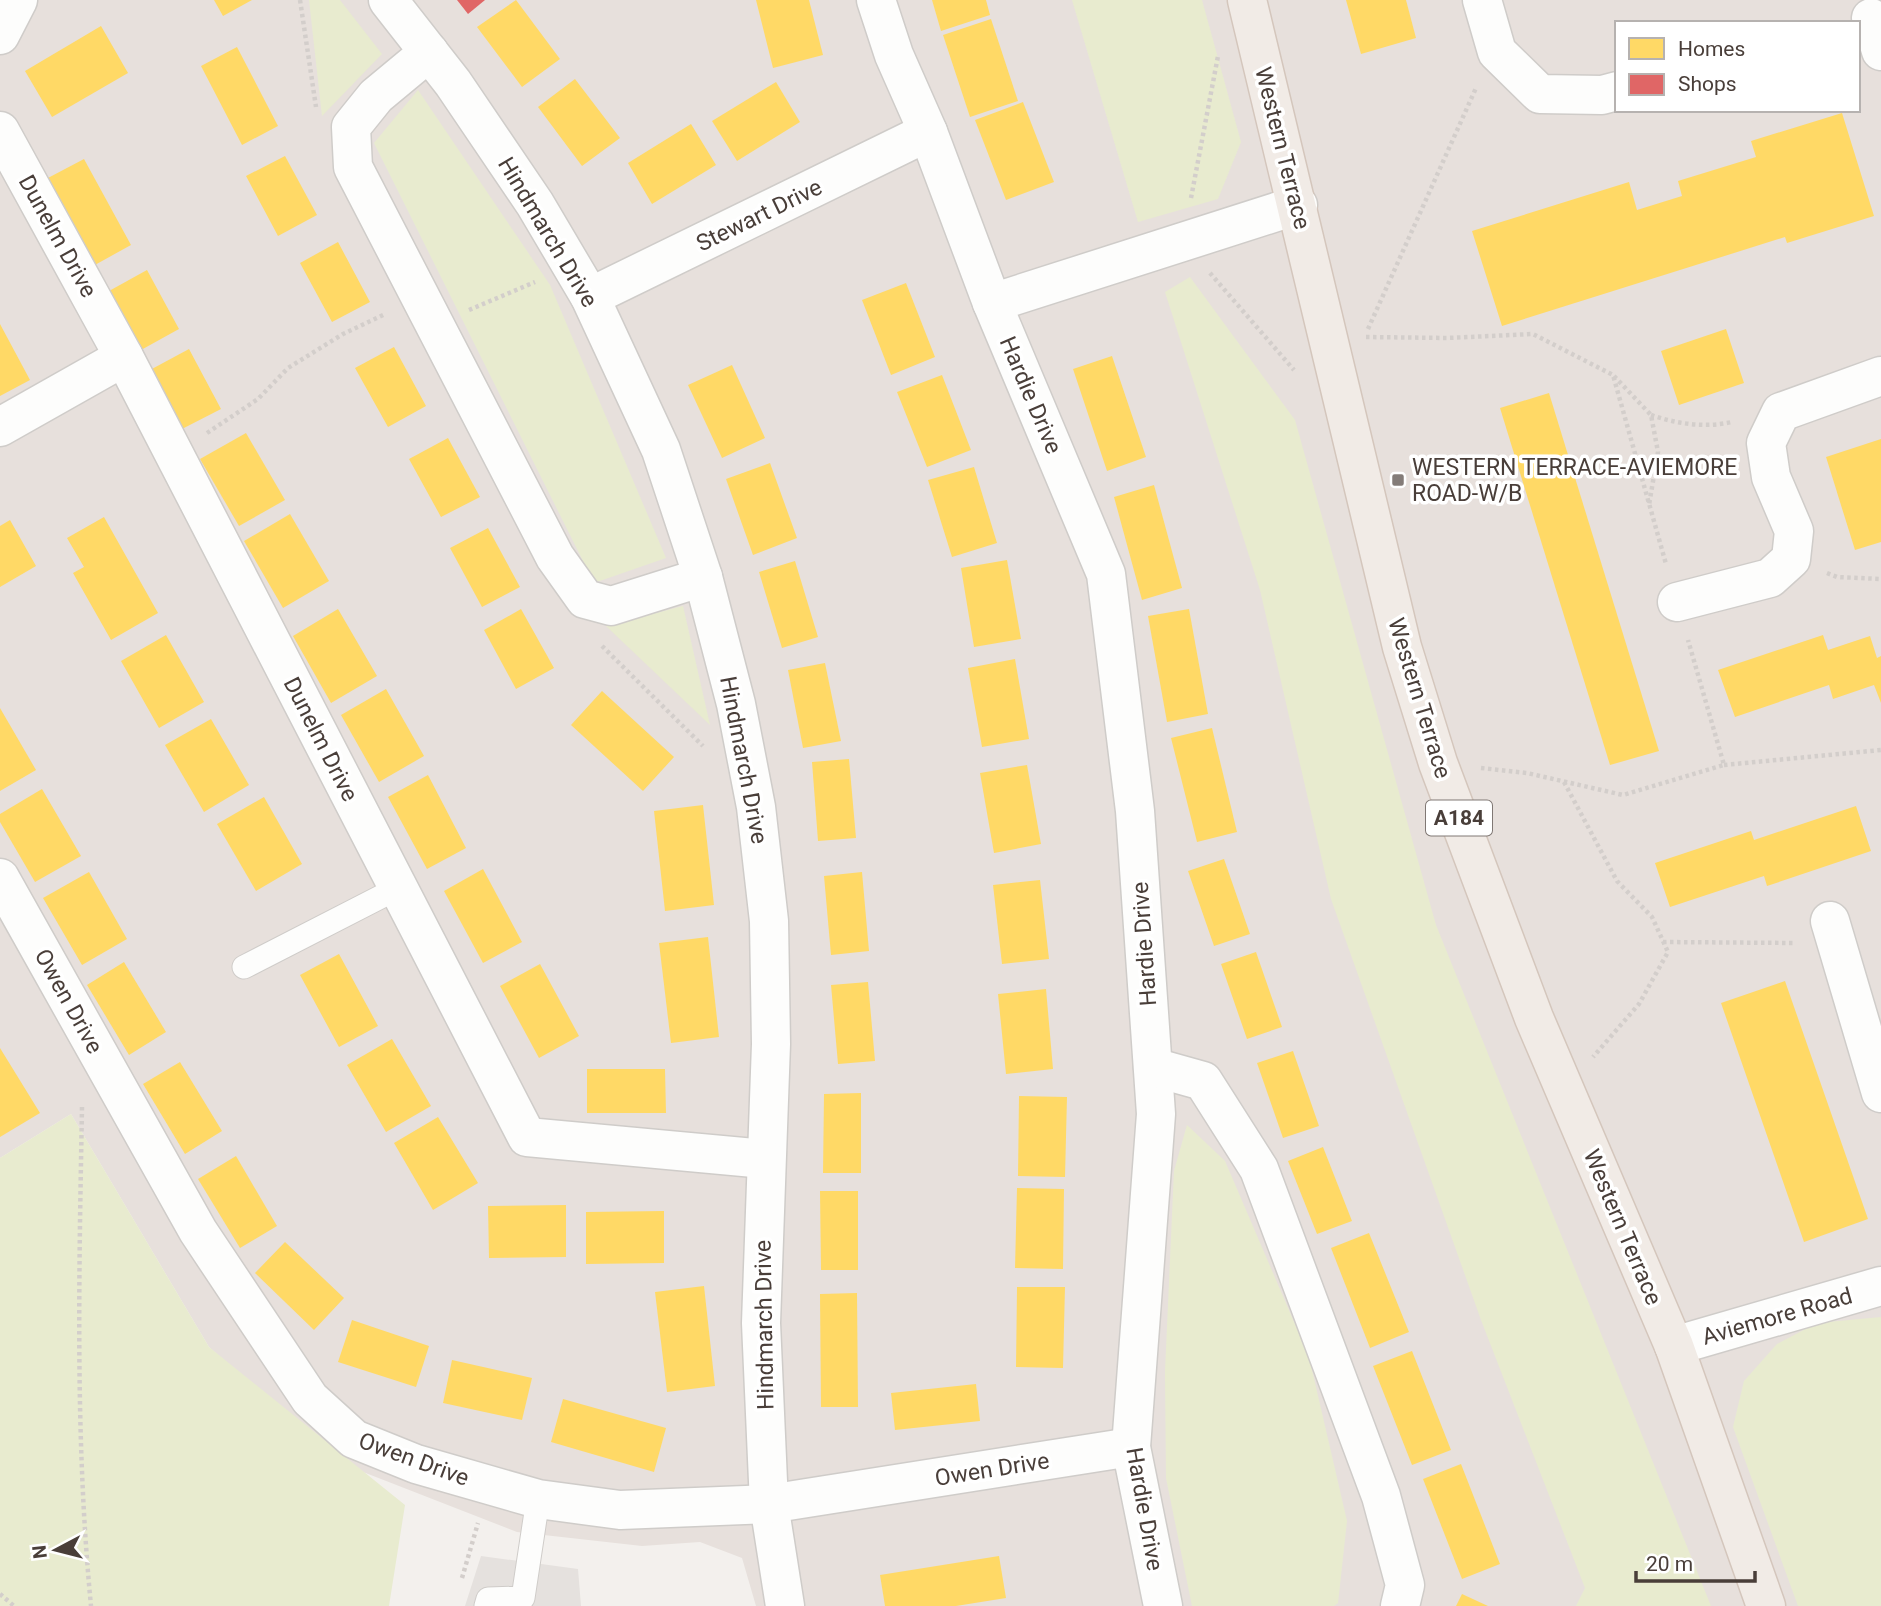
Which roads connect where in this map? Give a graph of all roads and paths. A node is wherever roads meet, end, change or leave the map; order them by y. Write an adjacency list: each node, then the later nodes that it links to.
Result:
1 (18, 0): 7 (street)
2 (300, 0): 11 (path)
3 (388, 0): 9 (street, Hindmarch Drive)
4 (876, 0): 13 (street, Hardie Drive)
5 (1247, 0): 14 (main road, Western Terrace / A184)
6 (1482, 0): 8 (street)
7 (0, 35)
8 (1496, 46): 10 (street); 18 (path)
9 (429, 52): 15 (street, Hindmarch Drive); 17 (street)
10 (1609, 93)
11 (318, 119)
12 (0, 131): 19 (street, Dunelm Drive)
13 (928, 132): 15 (street, Stewart Drive); 16 (street, Hardie Drive)
14 (1298, 205): 16 (street); 18 (main road, Western Terrace / A184)
15 (581, 282): 17 (path); 28 (street, Hindmarch Drive)
16 (992, 303): 42 (street, Hardie Drive)
17 (428, 311): 25 (path); 28 (street)
18 (1348, 340): 20 (path); 34 (main road, Western Terrace / A184)
19 (124, 356): 24 (street); 25 (street, Dunelm Drive)
20 (1613, 375): 23 (path); 26 (path)
21 (1881, 376): 22 (street)
22 (1781, 412): 23 (path); 27 (street)
23 (1651, 415): 26 (path)
24 (0, 427)
25 (174, 454): 37 (street, Dunelm Drive)
26 (1649, 509): 30 (path)
27 (1791, 559): 29 (path); 30 (street)
28 (703, 577): 46 (street, Hindmarch Drive)
29 (1881, 579)
30 (1677, 602): 35 (path)
31 (594, 638): 32 (path)
32 (707, 750)
33 (1881, 750): 35 (path)
34 (1438, 763): 36 (path); 43 (main road, Western Terrace / A184)
35 (1724, 765): 36 (path)
36 (1563, 781): 40 (path)
37 (398, 888): 41 (lane); 46 (street, Dunelm Drive)
38 (5, 901): 50 (street, Owen Drive)
39 (1833, 929): 40 (path); 44 (street)
40 (1663, 942): 43 (path)
41 (244, 967)
42 (1153, 1067): 49 (street, Hardie Drive); 60 (street)
43 (1564, 1089): 48 (main road, Western Terrace / A184)
44 (1881, 1093)
45 (82, 1094): 56 (path)
46 (765, 1159): 52 (street, Hindmarch Drive)
47 (1881, 1286): 48 (street, Aviemore Road)
48 (1674, 1346): 61 (main road, Western Terrace / A184)
49 (1131, 1447): 52 (street, Owen Drive); 59 (street, Hardie Drive)
50 (489, 1486): 51 (street, Owen Drive); 53 (path)
51 (538, 1499): 52 (street, Owen Drive); 57 (lane)
52 (769, 1504): 58 (street, Hindmarch Drive)
53 (460, 1584)
54 (0, 1594): 55 (path)
55 (14, 1606)
56 (91, 1606)
57 (486, 1606)
58 (785, 1606)
59 (1163, 1606)
60 (1400, 1606)
61 (1766, 1606)

